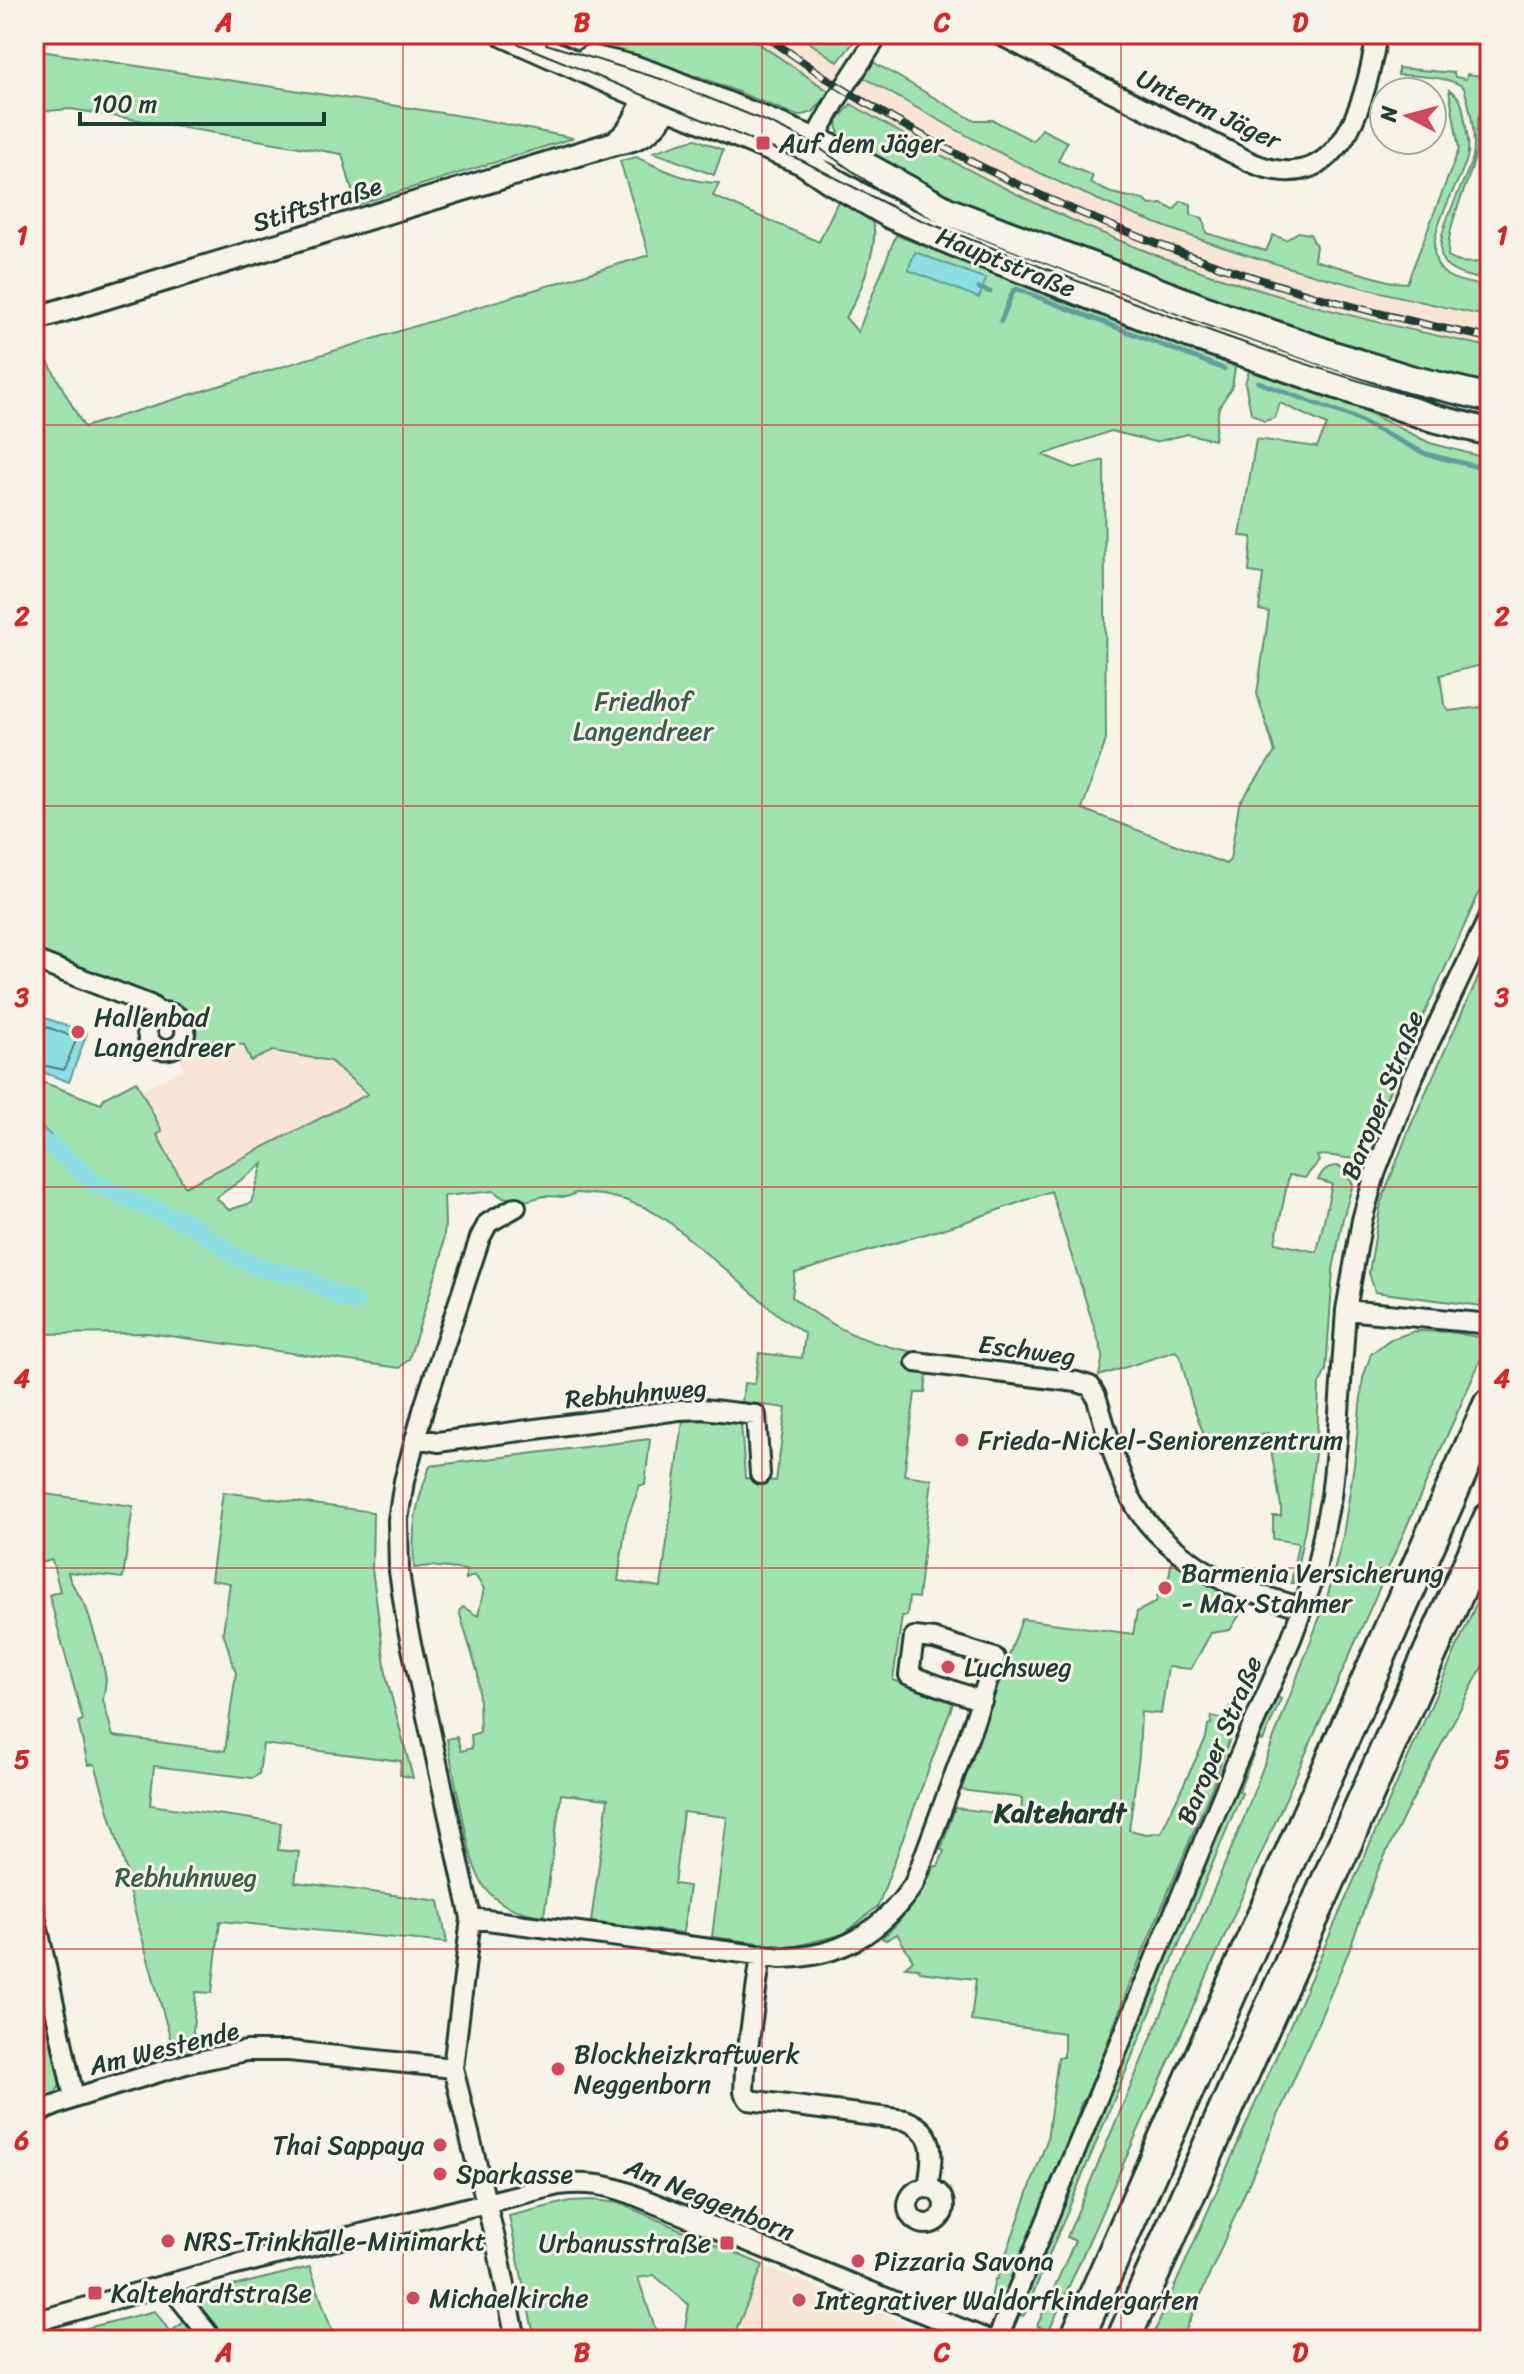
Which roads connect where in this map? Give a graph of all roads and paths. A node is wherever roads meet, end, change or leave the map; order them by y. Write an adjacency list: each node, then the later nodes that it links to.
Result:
1 (506, 34): 5 (main road, Hauptstraße)
2 (878, 34): 6 (street)
3 (998, 34): 4 (street, Unterm Jäger)
4 (1377, 34)
5 (660, 94): 6 (main road, Hauptstraße); 7 (street, Stiftstraße)
6 (808, 151): 8 (main road, Hauptstraße); 9 (main road, Hauptstraße)
7 (34, 319)
8 (1490, 398)
9 (1490, 432)
10 (1490, 915): 14 (street, Baroper Straße)
11 (34, 960): 12 (street)
12 (159, 1012): 12 (street)
13 (516, 1207): 18 (street)
14 (1346, 1310): 15 (street); 21 (street, Baroper Straße)
15 (1490, 1324)
16 (916, 1362): 21 (street, Eschweg)
17 (1490, 1405): 37 (highway)
18 (415, 1438): 19 (street, Rebhuhnweg); 24 (street)
19 (760, 1474)
20 (1490, 1519): 38 (highway)
21 (1303, 1608): 36 (street, Baroper Straße)
22 (982, 1701): 22 (street); 25 (street)
23 (34, 1910): 27 (street)
24 (471, 1918): 25 (street); 26 (street)
25 (761, 1955): 29 (street)
26 (453, 2068): 27 (street, Am Westende); 30 (street)
27 (74, 2098): 28 (street, Am Westende)
28 (34, 2114)
29 (928, 2188)
30 (486, 2202): 31 (street, Am Neggenborn); 34 (street); 35 (street, Am Neggenborn)
31 (169, 2285): 32 (street, Am Neggenborn); 33 (street)
32 (34, 2322)
33 (213, 2340)
34 (516, 2340)
35 (989, 2340)
36 (997, 2340)
37 (1076, 2340)
38 (1123, 2340)

